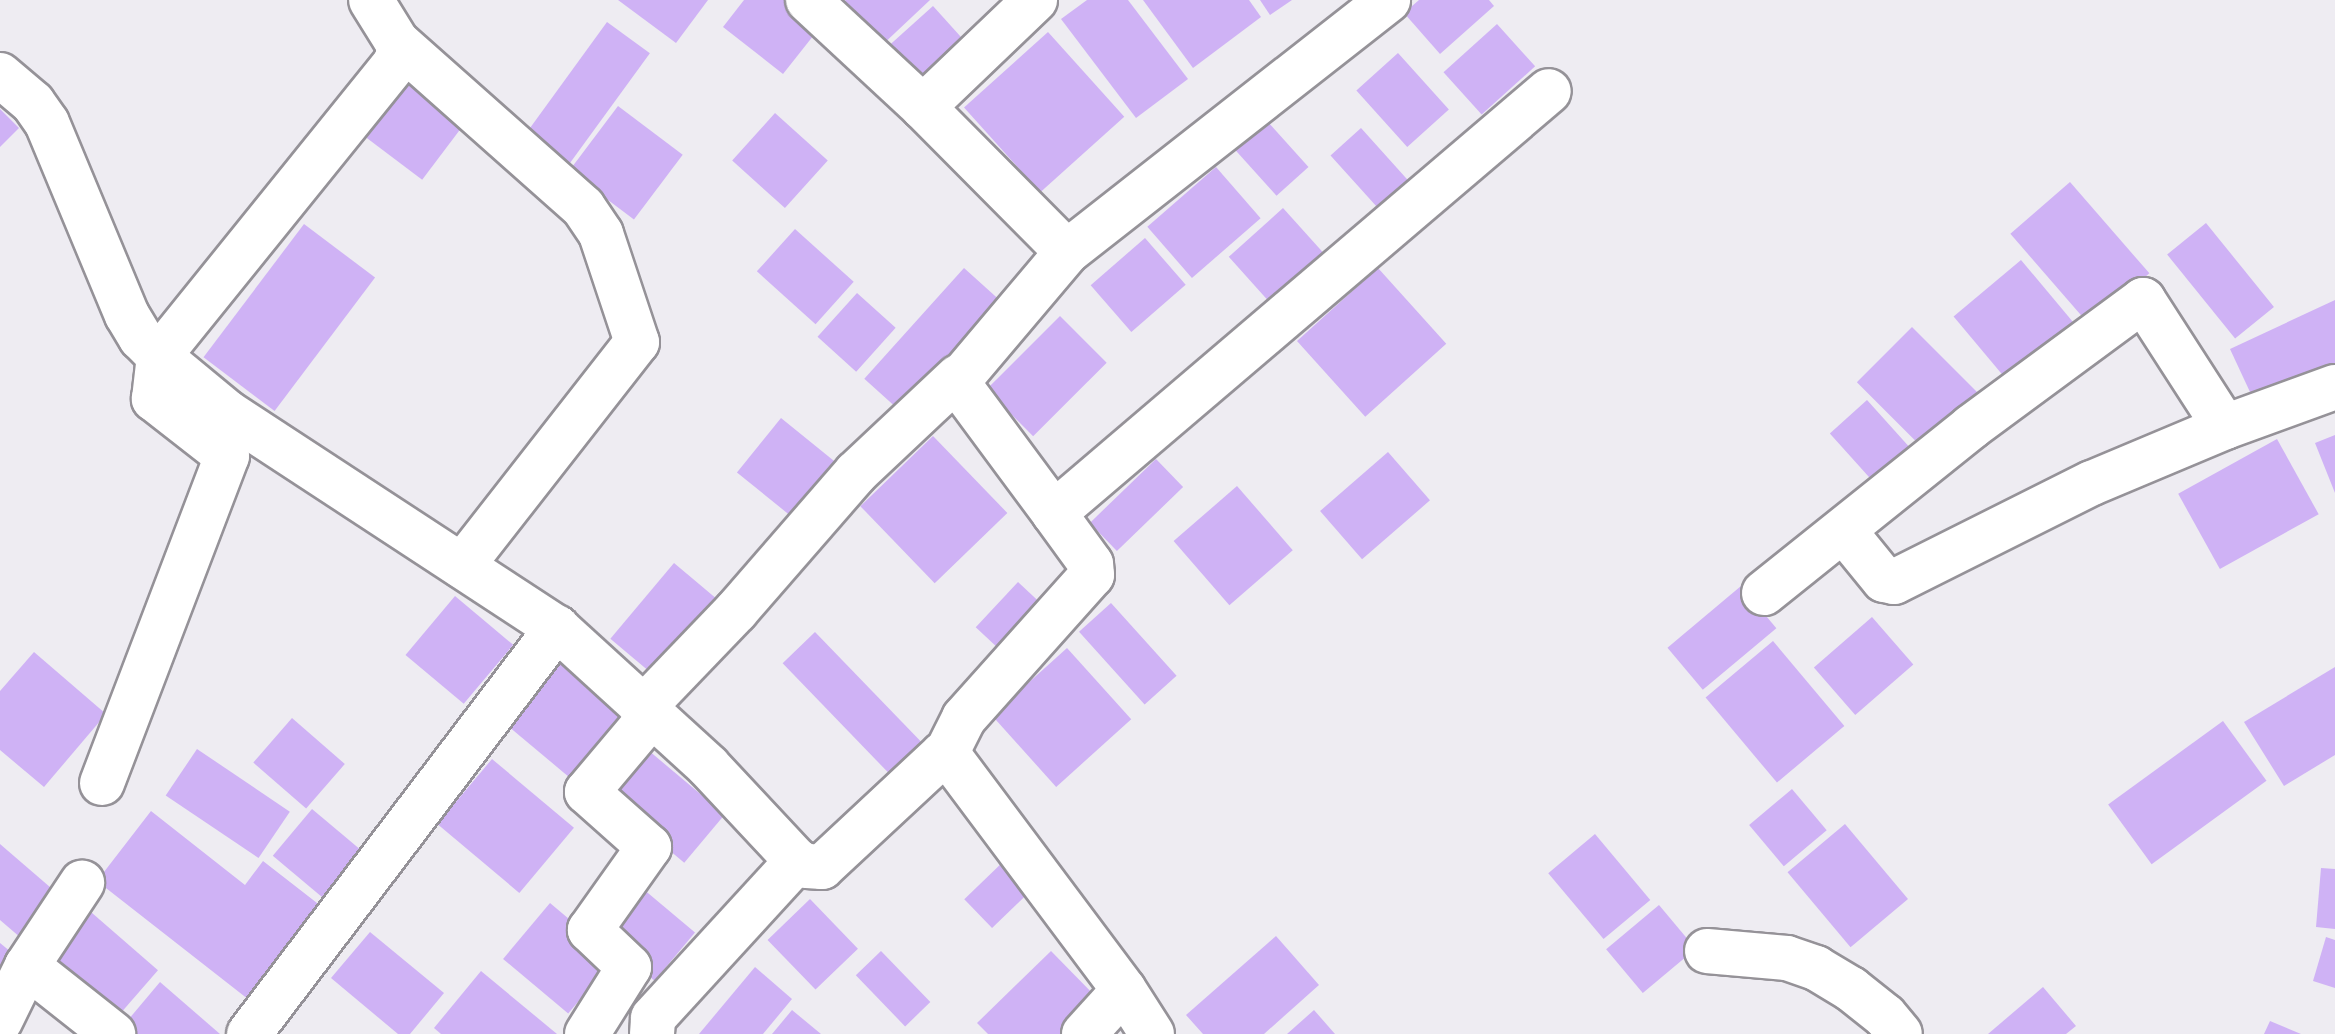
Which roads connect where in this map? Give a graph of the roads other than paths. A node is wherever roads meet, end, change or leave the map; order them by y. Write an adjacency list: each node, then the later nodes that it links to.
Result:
1 (371, 0): 5 (street)
2 (1035, 0): 8 (street)
3 (1388, 0): 9 (street)
4 (817, 3): 8 (street)
5 (397, 42): 10 (street); 16 (street)
6 (0, 75): 10 (street)
7 (1549, 91): 14 (street)
8 (923, 107): 9 (street)
9 (1067, 252): 11 (street)
10 (159, 356): 16 (street); 21 (street)
11 (958, 377): 14 (street); 19 (street)
12 (2335, 387): 13 (street)
13 (2225, 427): 15 (street); 15 (street)
14 (1054, 513): 20 (street)
15 (1844, 531): 17 (street)
16 (462, 566): 18 (street)
17 (1764, 593)
18 (557, 628): 19 (street); 29 (street)
19 (646, 712): 22 (street); 30 (street)
20 (946, 754): 22 (street); 26 (street)
21 (102, 783)
22 (797, 861): 31 (street)
23 (82, 883): 25 (street)
24 (1707, 951): 34 (street)
25 (27, 966): 27 (street); 28 (street)
26 (1124, 990): 32 (street); 33 (street)
27 (0, 1021)
28 (113, 1034)
29 (249, 1034)
30 (587, 1034)
31 (652, 1034)
32 (1084, 1034)
33 (1152, 1034)
34 (1900, 1034)

